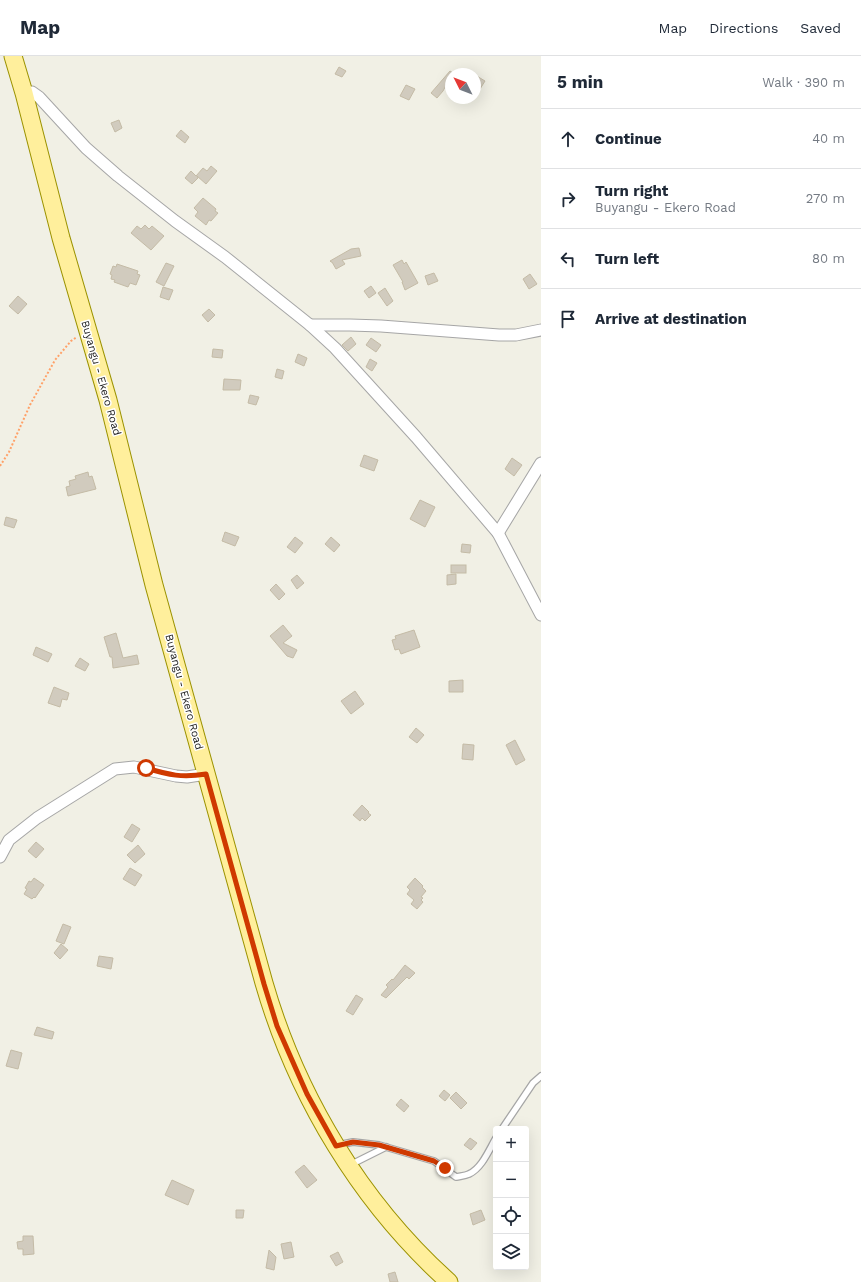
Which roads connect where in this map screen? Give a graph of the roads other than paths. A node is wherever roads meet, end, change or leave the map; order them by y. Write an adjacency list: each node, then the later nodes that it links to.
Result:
1 (13, 56): 2 (main road, Buyangu - Ekero Road)
2 (24, 93): 3 (street); 8 (main road, Buyangu - Ekero Road)
3 (310, 325): 4 (street); 6 (street)
4 (541, 330)
5 (541, 463): 6 (street)
6 (498, 533): 7 (street)
7 (541, 615)
8 (206, 774): 9 (street); 13 (main road, Buyangu - Ekero Road)
9 (0, 857)
10 (541, 1076): 11 (lane)
11 (504, 1126)
12 (493, 1143): 14 (lane)
13 (336, 1146): 14 (lane); 15 (main road, Buyangu - Ekero Road)
14 (386, 1147): 15 (lane)
15 (348, 1166): 16 (main road, Buyangu - Ekero Road)
16 (449, 1282)

